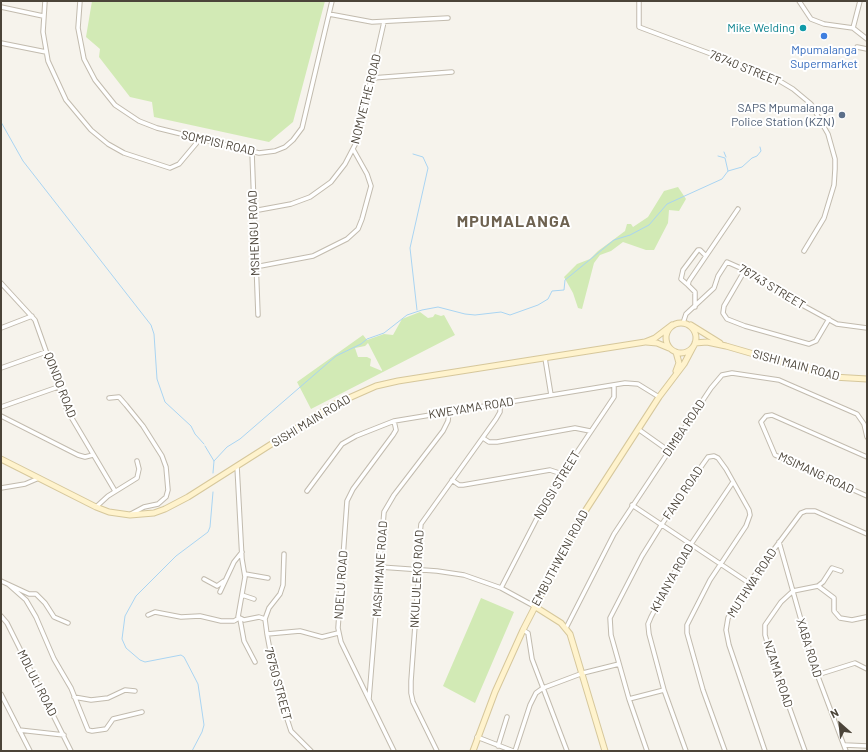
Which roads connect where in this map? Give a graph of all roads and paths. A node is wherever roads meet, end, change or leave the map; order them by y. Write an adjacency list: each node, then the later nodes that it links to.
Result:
1 (45, 1): 9 (street)
2 (80, 1): 20 (street, SOMPISI ROAD)
3 (332, 1): 8 (street, SOMPISI ROAD)
4 (639, 1): 25 (street, 76740 STREET)
5 (799, 1): 12 (street)
6 (860, 1): 12 (street)
7 (1, 7): 9 (street)
8 (329, 14): 11 (street); 22 (street, SOMPISI ROAD)
9 (43, 16): 17 (street)
10 (448, 18): 11 (street)
11 (384, 22): 19 (street, NOMVETHE ROAD)
12 (852, 28): 13 (street)
13 (867, 39)
14 (1, 43): 17 (street)
15 (857, 47): 16 (street)
16 (867, 49)
17 (46, 52): 20 (street)
18 (452, 72): 19 (street)
19 (372, 78): 21 (street, NOMVETHE ROAD)
20 (200, 139): 22 (street, SOMPISI ROAD)
21 (353, 150): 24 (street, NOMVETHE ROAD); 27 (street)
22 (252, 152): 24 (street, MSHENGU ROAD)
23 (738, 210): 26 (street)
24 (253, 211): 27 (street, MSHENGU ROAD)
25 (804, 251)
26 (705, 255): 30 (street); 30 (street)
27 (255, 267): 34 (street, MSHENGU ROAD)
28 (746, 270): 33 (street, 76743 STREET); 36 (street, 76743 STREET); 36 (street)
29 (1, 284): 31 (street, QONDO ROAD)
30 (688, 285): 33 (street)
31 (6, 289): 32 (street); 35 (street, QONDO ROAD)
32 (1, 291)
33 (695, 307): 37 (street, 76743 STREET)
34 (258, 315)
35 (32, 316): 40 (street); 46 (street, QONDO ROAD)
36 (829, 319): 41 (street, 76743 STREET)
37 (683, 322): 38 (street); 39 (street)
38 (672, 325): 42 (street, SISHI MAIN ROAD); 45 (street)
39 (689, 325): 43 (street); 44 (street, SISHI MAIN ROAD)
40 (1, 328)
41 (867, 328)
42 (645, 342): 45 (street, SISHI MAIN ROAD); 47 (street, SISHI MAIN ROAD)
43 (694, 345): 44 (street, SISHI MAIN ROAD); 45 (street); 49 (street, EMBUTHWENI ROAD)
44 (726, 346): 50 (street, SISHI MAIN ROAD)
45 (673, 351): 49 (street, EMBUTHWENI ROAD)
46 (46, 352): 48 (street); 52 (street, QONDO ROAD)
47 (545, 358): 53 (street); 71 (street, SISHI MAIN ROAD)
48 (1, 368)
49 (672, 379): 54 (street, EMBUTHWENI ROAD)
50 (867, 379)
51 (614, 385): 53 (street, KWEYAMA ROAD); 54 (street, KWEYAMA ROAD); 63 (street, NDOSI STREET)
52 (58, 387): 57 (street); 67 (street, QONDO ROAD)
53 (552, 395): 56 (street, KWEYAMA ROAD)
54 (659, 397): 61 (street, EMBUTHWENI ROAD)
55 (109, 398): 82 (street)
56 (500, 403): 58 (street, KWEYAMA ROAD); 65 (street, NKULULEKO ROAD)
57 (1, 408)
58 (449, 412): 60 (street, KWEYAMA ROAD); 90 (street, MASHIMANE ROAD)
59 (1, 416): 67 (street)
60 (394, 421): 78 (street, KWEYAMA ROAD); 115 (street, NDELU ROAD)
61 (638, 429): 66 (street); 106 (street, EMBUTHWENI ROAD)
62 (866, 429): 64 (street, DIMBA ROAD); 66 (street, DIMBA ROAD)
63 (590, 432): 65 (street); 72 (street, NDOSI STREET)
64 (867, 437)
65 (483, 438): 74 (street, NKULULEKO ROAD)
66 (669, 450): 80 (street, DIMBA ROAD)
67 (93, 455): 77 (street, QONDO ROAD)
68 (867, 457): 79 (street, MSIMANG ROAD)
69 (1, 459): 73 (street, SISHI MAIN ROAD)
70 (136, 461): 77 (street)
71 (237, 466): 82 (street, SISHI MAIN ROAD); 87 (street)
72 (562, 474): 74 (street); 101 (street, NDOSI STREET)
73 (38, 478): 76 (street); 81 (street, SISHI MAIN ROAD)
74 (452, 480): 91 (street, NKULULEKO ROAD)
75 (733, 482): 83 (street, FANO ROAD); 86 (street, KHANYA ROAD); 89 (street, FANO ROAD)
76 (1, 488)
77 (115, 491): 81 (street)
78 (307, 491)
79 (867, 496)
80 (632, 505): 83 (street); 113 (street, DIMBA ROAD)
81 (96, 507): 82 (street, SISHI MAIN ROAD)
82 (130, 515)
83 (662, 524): 86 (street); 118 (street, FANO ROAD)
84 (867, 534): 85 (street, MUTHWA ROAD)
85 (779, 542): 98 (street, MUTHWA ROAD); 102 (street, XABA ROAD)
86 (691, 544): 89 (street); 124 (street, KHANYA ROAD)
87 (242, 552): 93 (street); 96 (street)
88 (284, 554): 111 (street)
89 (720, 565): 98 (street); 148 (street, FANO ROAD)
90 (380, 567): 91 (street); 127 (street, MASHIMANE ROAD)
91 (419, 570): 101 (street); 141 (street, NKULULEKO ROAD)
92 (841, 571): 100 (street)
93 (245, 574): 94 (street); 104 (street)
94 (268, 578)
95 (204, 579): 96 (street)
96 (225, 580): 103 (street)
97 (1, 581): 99 (street)
98 (749, 583): 149 (street, MUTHWA ROAD)
99 (9, 585): 112 (street); 126 (street)
100 (818, 586): 102 (street); 109 (street)
101 (501, 588): 106 (street)
102 (793, 591): 121 (street, XABA ROAD); 150 (street, NZAMA ROAD)
103 (220, 592)
104 (242, 594): 105 (street); 110 (street)
105 (254, 599)
106 (534, 606): 113 (street); 114 (street, EMBUTHWENI ROAD)
107 (148, 615): 110 (street)
108 (1, 616): 132 (street, MDLULI ROAD)
109 (866, 617)
110 (239, 619): 111 (street); 117 (street)
111 (265, 619): 116 (street)
112 (68, 623)
113 (566, 628): 120 (street)
114 (523, 630): 122 (street); 133 (street, EMBUTHWENI ROAD)
115 (338, 633): 116 (street, 76750 STREET); 127 (street, NDELU ROAD)
116 (267, 634): 139 (street, 76750 STREET)
117 (255, 662)
118 (619, 664): 120 (street); 128 (street, FANO ROAD)
119 (867, 669): 121 (street)
120 (582, 673): 122 (street); 145 (street)
121 (817, 675): 134 (street, XABA ROAD)
122 (543, 688): 143 (street); 144 (street)
123 (134, 690): 126 (street)
124 (664, 690): 128 (street); 147 (street, KHANYA ROAD)
125 (1, 694): 131 (street)
126 (74, 697): 129 (street)
127 (369, 699): 140 (street, NDELU ROAD)
128 (629, 699): 146 (street, FANO ROAD)
129 (142, 712)
130 (507, 717): 135 (street)
131 (19, 730): 132 (street); 137 (street)
132 (64, 735): 138 (street, MDLULI ROAD)
133 (477, 737): 135 (street); 142 (street, EMBUTHWENI ROAD)
134 (845, 745): 136 (street); 151 (street, XABA ROAD)
135 (498, 746): 143 (street)
136 (867, 746)
137 (30, 751)
138 (71, 751)
139 (311, 751)
140 (394, 751)
141 (437, 751)
142 (473, 751)
143 (514, 751)
144 (566, 751)
145 (606, 751)
146 (647, 751)
147 (686, 751)
148 (725, 751)
149 (765, 751)
150 (805, 751)
151 (846, 751)

